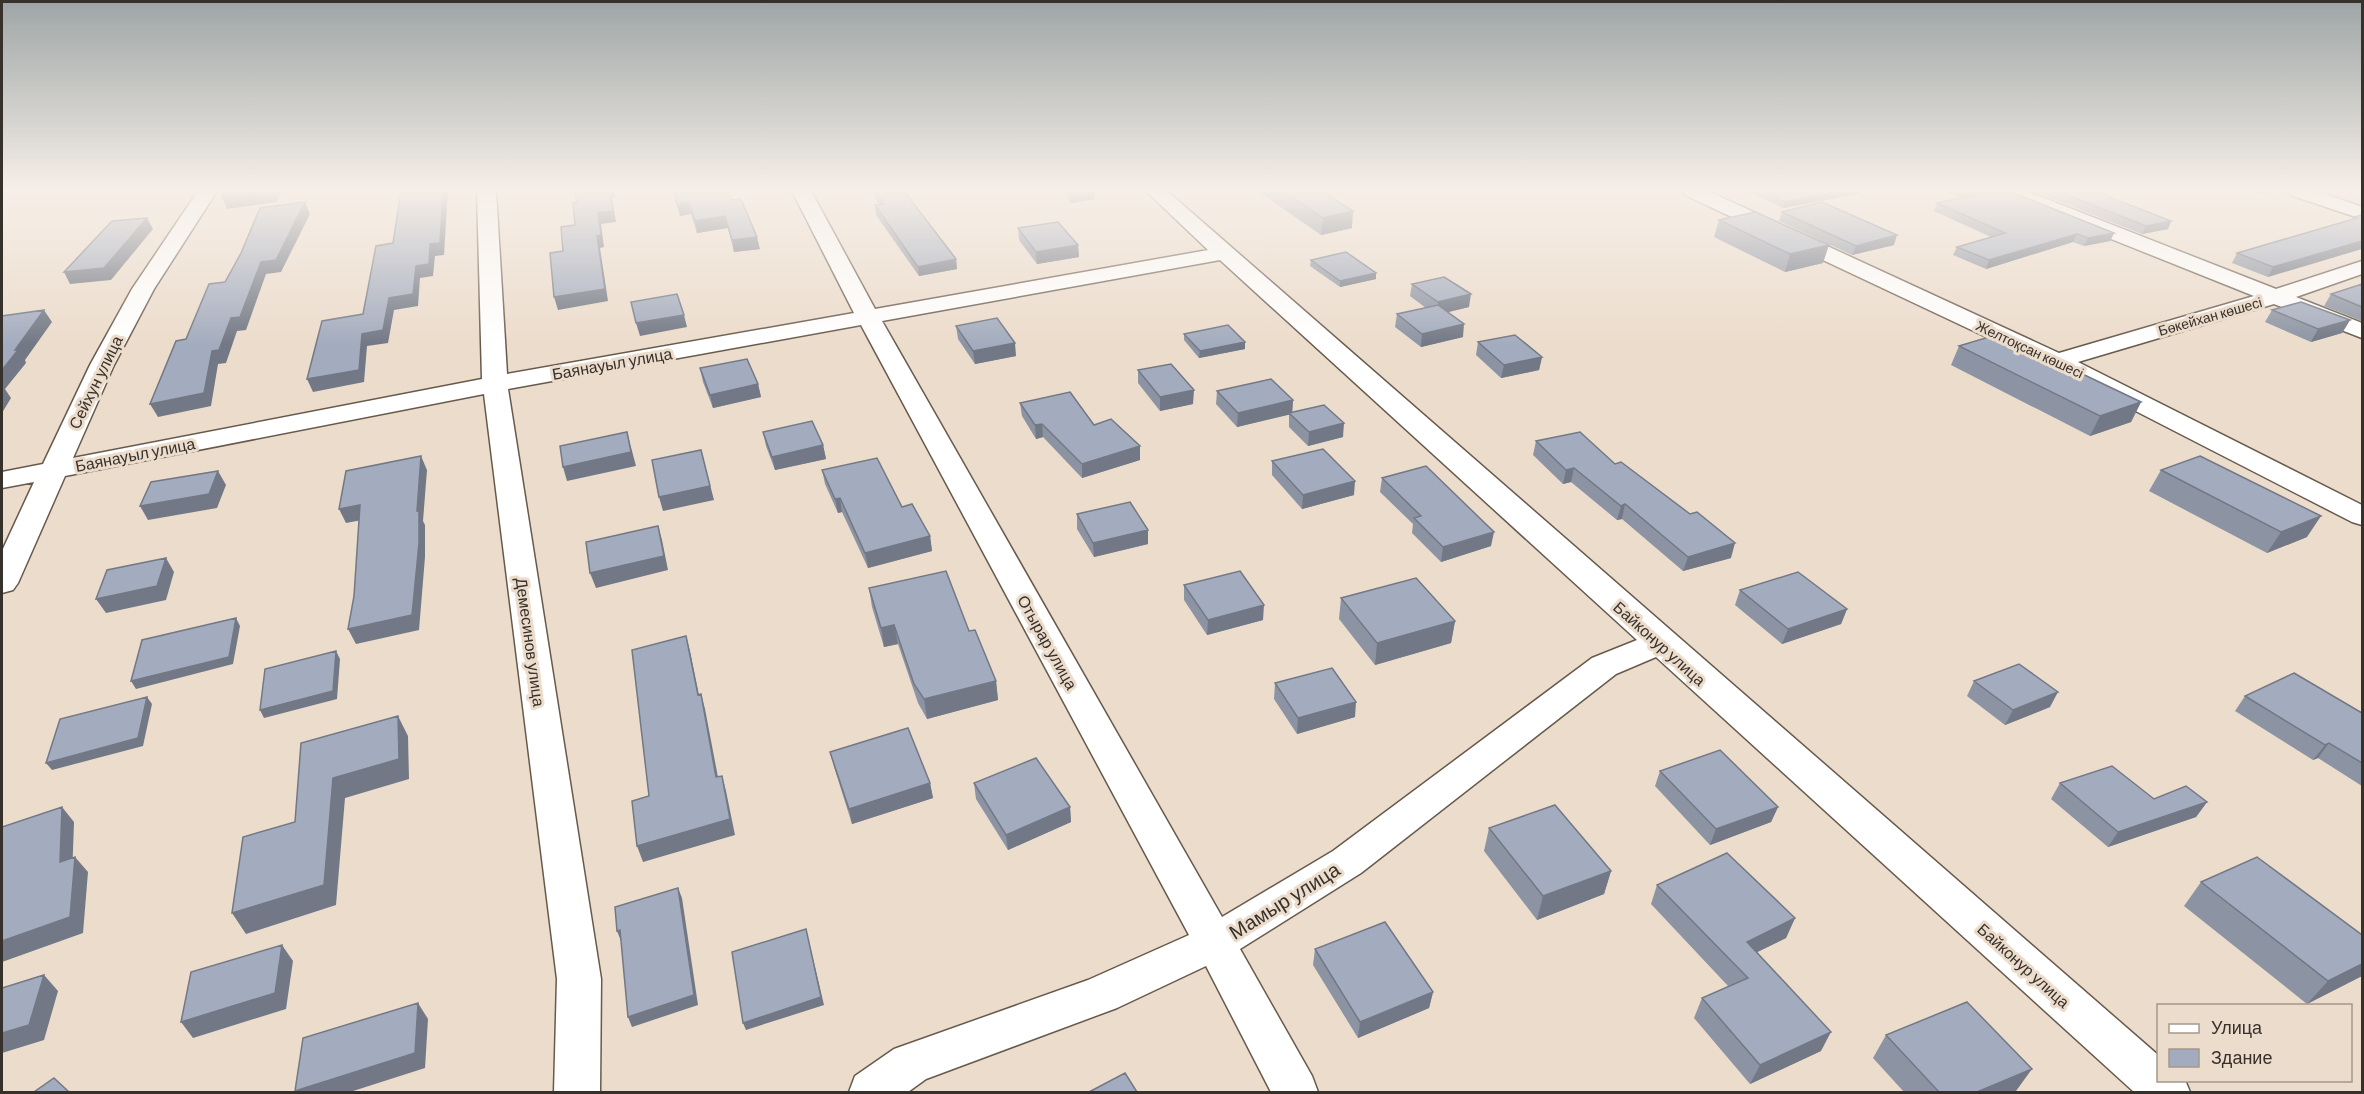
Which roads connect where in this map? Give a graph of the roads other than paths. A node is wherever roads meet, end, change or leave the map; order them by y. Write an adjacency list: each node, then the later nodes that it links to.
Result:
1 (174, 242): 14 (street, Сейхун улица)
2 (488, 242): 13 (street, Демесинов улица)
3 (827, 242): 10 (street, Отырар улица)
4 (1212, 242): 7 (street, Байконур улица)
5 (1802, 242): 12 (street, Желтоқсан көшесі)
6 (2137, 242): 9 (street)
7 (1224, 253): 10 (street, Баянауыл улица); 18 (street, Байконур улица)
8 (2362, 267): 9 (street, Бөкейхан көшесі)
9 (2275, 297): 11 (street); 12 (street, Бөкейхан көшесі)
10 (866, 318): 13 (street, Баянауыл улица); 19 (street, Отырар улица)
11 (2362, 331)
12 (2057, 361): 16 (street, Желтоқсан көшесі)
13 (495, 384): 14 (street, Баянауыл улица); 20 (street, Демесинов улица)
14 (52, 470): 15 (street, Баянауыл улица); 17 (street, Сейхун улица)
15 (2, 480)
16 (2362, 516)
17 (2, 583)
18 (1660, 643): 19 (street, Мамыр улица); 23 (street, Байконур улица)
19 (1216, 942): 21 (street, Мамыр улица); 22 (street, Отырар улица)
20 (577, 1092)
21 (872, 1092)
22 (1295, 1092)
23 (2167, 1092)

